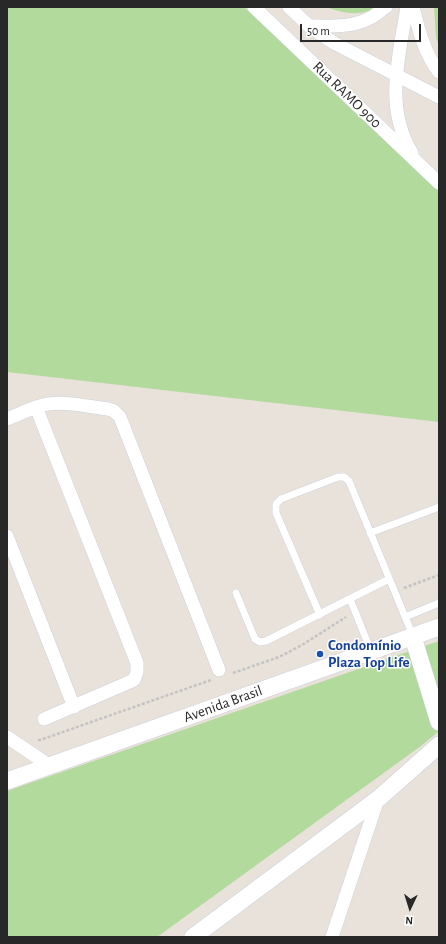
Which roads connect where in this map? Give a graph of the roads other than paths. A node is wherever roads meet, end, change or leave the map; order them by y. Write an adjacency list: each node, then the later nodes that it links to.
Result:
1 (254, 7): 10 (street, Rua RAMO 900)
2 (290, 7): 6 (street)
3 (386, 7): 6 (street)
4 (407, 7): 8 (street)
5 (413, 7): 7 (street)
6 (309, 26): 8 (street)
7 (439, 72)
8 (395, 74): 9 (street); 10 (street)
9 (439, 97)
10 (419, 163): 11 (street, Rua RAMO 900)
11 (439, 183)
12 (36, 407): 13 (street); 26 (street); 27 (street)
13 (7, 420)
14 (439, 507): 15 (lane)
15 (370, 533): 17 (lane); 21 (lane)
16 (7, 536): 27 (street)
17 (389, 579): 19 (lane); 22 (lane)
18 (236, 593): 21 (lane)
19 (350, 599): 21 (lane); 25 (lane)
20 (439, 603): 22 (lane)
21 (320, 614)
22 (405, 617): 24 (lane)
23 (439, 627): 24 (street, Avenida Brasil)
24 (413, 637): 25 (street, Avenida Brasil); 29 (street)
25 (371, 652): 32 (street, Avenida Brasil)
26 (219, 670)
27 (74, 707): 28 (street)
28 (44, 719)
29 (439, 722)
30 (7, 738): 32 (street)
31 (439, 745): 34 (street)
32 (50, 766): 33 (street, Avenida Brasil)
33 (7, 781)
34 (378, 798): 35 (street); 36 (street)
35 (193, 937)
36 (332, 937)

